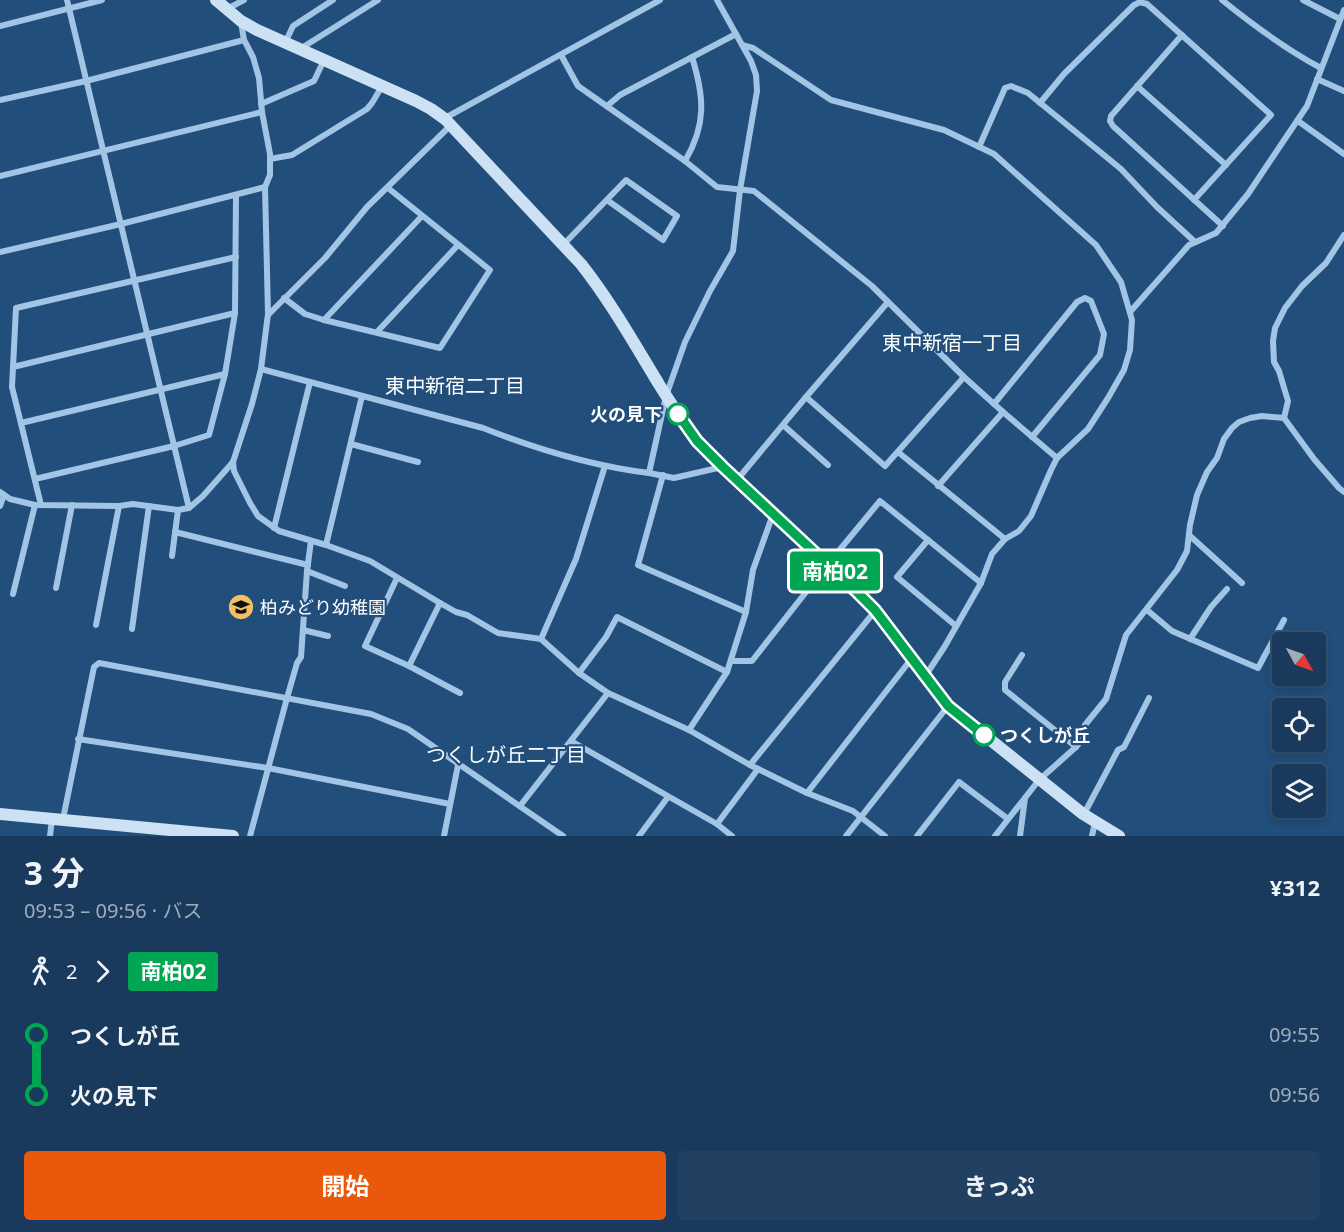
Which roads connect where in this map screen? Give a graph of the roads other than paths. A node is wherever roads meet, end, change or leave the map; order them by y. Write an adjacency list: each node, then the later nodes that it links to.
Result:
1 (67, 0): 11 (street)
2 (102, 0): 11 (street)
3 (216, 0): 12 (street)
4 (244, 0): 12 (street)
5 (333, 0): 20 (street)
6 (378, 0): 22 (street)
7 (660, 0): 23 (street)
8 (717, 0): 17 (street)
9 (1222, 0): 26 (street)
10 (1303, 0): 14 (street)
11 (69, 9): 16 (street); 28 (street)
12 (226, 9): 15 (street)
13 (1344, 10): 14 (street)
14 (1340, 20): 26 (street)
15 (241, 21): 19 (street); 20 (street)
16 (0, 26)
17 (736, 34): 21 (street); 24 (street)
18 (1182, 35): 30 (street); 33 (street); 44 (street)
19 (244, 40): 28 (street); 34 (street)
20 (285, 43): 22 (street)
21 (742, 45): 39 (street); 48 (street)
22 (299, 50): 25 (street)
23 (561, 55): 35 (street); 38 (street)
24 (692, 57): 35 (street); 43 (street)
25 (324, 60): 29 (street); 34 (street)
26 (1321, 68): 27 (street)
27 (1317, 79): 31 (street); 37 (street)
28 (86, 81): 32 (street); 40 (street)
29 (382, 86): 38 (street); 42 (street)
30 (1137, 86): 44 (street); 51 (street)
31 (1344, 91)
32 (0, 100)
33 (1040, 103): 39 (street); 56 (street)
34 (261, 104): 36 (street)
35 (607, 106): 43 (street)
36 (261, 112): 40 (street); 42 (street)
37 (1298, 121): 41 (street); 54 (street)
38 (448, 122): 47 (street); 58 (street)
39 (979, 147): 64 (street)
40 (104, 151): 45 (street); 53 (street)
41 (1344, 154)
42 (270, 159): 46 (street)
43 (685, 161): 48 (street)
44 (1226, 165): 51 (street)
45 (0, 176)
46 (265, 187): 49 (street); 66 (street)
47 (387, 188): 52 (street); 62 (street)
48 (740, 190): 63 (street); 77 (street)
49 (236, 195): 53 (street); 60 (street)
50 (607, 200): 50 (street); 58 (street)
51 (1194, 200): 54 (street)
52 (422, 216): 57 (street); 67 (street)
53 (121, 224): 59 (street); 61 (street)
54 (1223, 226): 56 (street)
55 (1343, 239): 81 (street)
56 (1195, 242): 64 (street)
57 (458, 245): 68 (street); 68 (street)
58 (563, 245): 77 (street)
59 (0, 252)
60 (236, 257): 61 (street); 65 (street)
61 (134, 280): 69 (street); 70 (street)
62 (284, 298): 66 (street); 67 (street)
63 (888, 302): 73 (street); 78 (street)
64 (1130, 312): 88 (street)
65 (235, 313): 69 (street); 72 (street)
66 (268, 314): 71 (street)
67 (324, 320): 68 (street)
68 (377, 332)
69 (148, 334): 70 (street); 75 (street)
70 (13, 367): 82 (street)
71 (261, 369): 74 (street); 89 (street)
72 (225, 374): 75 (street); 86 (street)
73 (964, 376): 79 (street); 87 (street)
74 (310, 381): 76 (street); 109 (street)
75 (161, 389): 82 (street); 86 (street)
76 (362, 396): 85 (street); 92 (street)
77 (666, 396): 93 (street); 94 (street)
78 (806, 397): 83 (street); 87 (street)
79 (994, 404): 80 (street); 84 (street)
80 (1003, 412): 84 (street); 98 (street)
81 (1284, 418): 99 (street); 111 (street)
82 (21, 423): 96 (street)
83 (783, 425): 91 (street); 97 (street)
84 (1032, 437): 88 (street)
85 (351, 444): 90 (street); 115 (street)
86 (174, 446): 96 (street); 106 (street)
87 (898, 452): 98 (street)
88 (1057, 458): 112 (street)
89 (233, 462): 106 (street); 109 (street)
90 (418, 462)
91 (828, 465)
92 (604, 466): 94 (street); 136 (street)
93 (723, 467): 95 (street); 97 (street)
94 (649, 473): 95 (street)
95 (663, 475): 129 (street)
96 (35, 478): 101 (street)
97 (737, 480): 108 (street)
98 (938, 486): 112 (street)
99 (1344, 492)
100 (2, 494): 101 (street); 103 (street)
101 (38, 505): 102 (street); 125 (street)
102 (72, 505): 104 (street); 123 (street)
103 (0, 506)
104 (119, 506): 105 (street); 131 (street)
105 (149, 506): 107 (street); 133 (street)
106 (189, 508): 107 (street)
107 (178, 510): 110 (street)
108 (773, 514): 117 (street); 129 (street)
109 (274, 528): 114 (street)
110 (175, 532): 116 (street); 118 (street)
111 (1189, 535): 121 (street); 128 (street)
112 (1005, 539): 120 (street)
113 (928, 540): 117 (street); 120 (street); 132 (street)
114 (311, 541): 115 (street); 118 (street)
115 (326, 545): 119 (street)
116 (172, 556)
117 (828, 564): 127 (street); 140 (street)
118 (308, 568): 122 (street); 134 (street)
119 (397, 578): 126 (street); 141 (street)
120 (981, 583): 132 (street)
121 (1242, 583)
122 (345, 586)
123 (56, 588)
124 (1227, 589): 137 (street)
125 (13, 594)
126 (440, 603): 136 (street); 141 (street)
127 (875, 610): 139 (street); 155 (street)
128 (1147, 610): 137 (street); 153 (street)
129 (746, 612): 140 (street)
130 (1284, 620): 137 (street)
131 (96, 625)
132 (956, 626): 144 (street)
133 (132, 629)
134 (303, 630): 135 (street); 147 (street)
135 (328, 636)
136 (541, 639): 143 (street)
137 (1190, 639)
138 (1022, 655): 153 (street)
139 (912, 658): 144 (street); 159 (street)
140 (731, 661): 142 (street)
141 (409, 666): 145 (street)
142 (727, 672): 143 (street); 150 (street)
143 (579, 673): 146 (street)
144 (926, 675): 149 (street)
145 (460, 693)
146 (608, 693): 150 (street); 152 (street)
147 (286, 698): 151 (street); 154 (street); 156 (street)
148 (1149, 698): 165 (street)
149 (948, 706): 158 (street); 166 (street)
150 (688, 730): 155 (street)
151 (78, 740): 156 (street); 167 (street)
152 (571, 741): 160 (street); 163 (street)
153 (1076, 747): 158 (street)
154 (458, 765): 162 (street); 163 (street)
155 (750, 765): 157 (street)
156 (268, 768): 162 (street); 175 (street)
157 (758, 769): 159 (street); 170 (street)
158 (1039, 780): 161 (street); 165 (street)
159 (807, 793): 166 (street)
160 (668, 797): 170 (street); 178 (street)
161 (1025, 798): 168 (street); 184 (street)
162 (450, 804): 176 (street)
163 (520, 806): 177 (street)
164 (0, 814): 167 (street)
165 (1083, 814): 169 (street)
166 (861, 818): 180 (street); 181 (street)
167 (58, 819): 171 (street); 173 (street)
168 (1008, 819): 182 (street); 183 (street)
169 (1095, 822): 185 (street); 186 (street)
170 (717, 824): 179 (street)
171 (134, 831): 172 (street)
172 (176, 833): 174 (street)
173 (50, 836)
174 (232, 836)
175 (250, 836)
176 (444, 836)
177 (563, 836)
178 (639, 836)
179 (732, 836)
180 (846, 836)
181 (885, 836)
182 (917, 836)
183 (995, 836)
184 (1020, 836)
185 (1092, 836)
186 (1119, 836)

